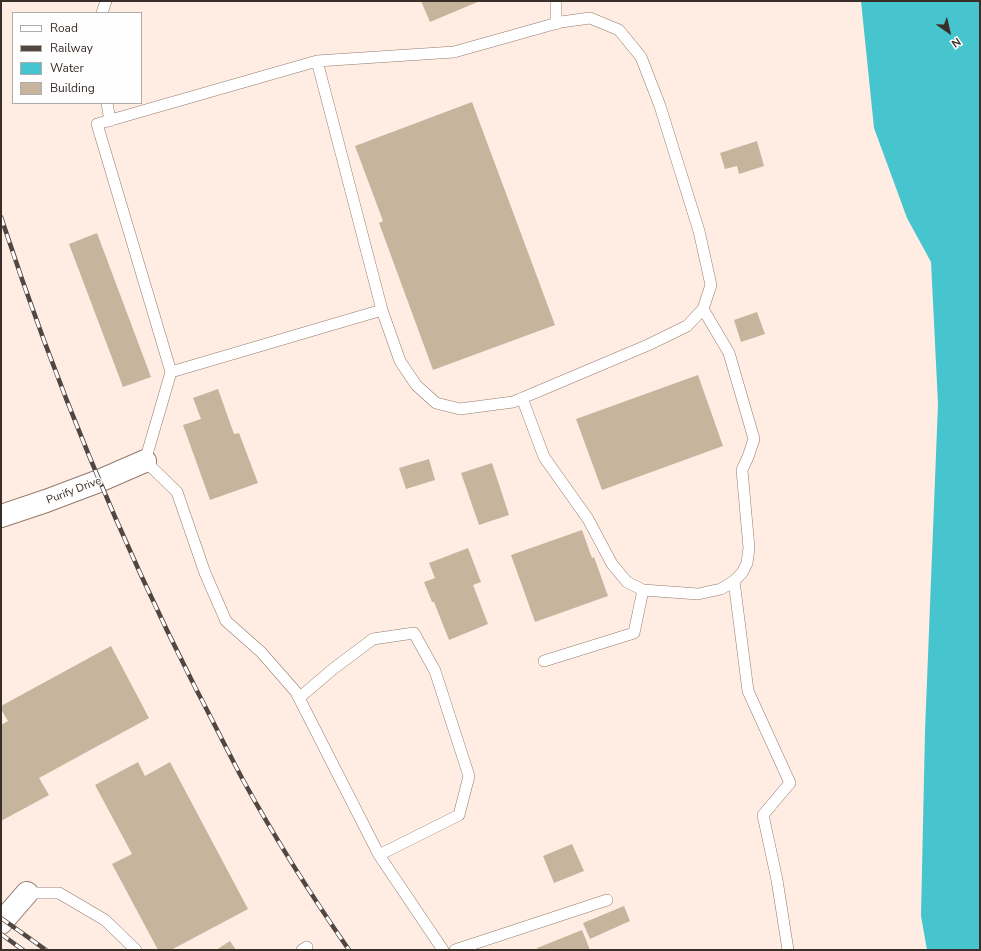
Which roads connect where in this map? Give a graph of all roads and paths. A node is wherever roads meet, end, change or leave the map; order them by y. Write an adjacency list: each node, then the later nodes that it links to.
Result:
1 (106, 1): 3 (lane)
2 (556, 1): 4 (lane)
3 (102, 12)
4 (556, 24): 5 (lane); 8 (lane)
5 (317, 60): 7 (lane); 9 (lane)
6 (107, 104): 7 (lane)
7 (110, 121): 10 (lane)
8 (703, 308): 11 (lane); 14 (lane)
9 (382, 310): 10 (lane); 11 (lane)
10 (171, 372): 12 (lane)
11 (522, 398): 15 (lane)
12 (145, 461): 13 (street, Purify Drive); 17 (lane)
13 (1, 516)
14 (734, 581): 15 (lane); 25 (lane)
15 (643, 590): 16 (lane)
16 (544, 661)
17 (298, 698): 18 (lane); 18 (lane)
18 (379, 855): 23 (lane)
19 (27, 892): 21 (street); 22 (lane)
20 (606, 900): 24 (lane)
21 (1, 923)
22 (136, 950)
23 (443, 950)
24 (455, 950)
25 (788, 950)

